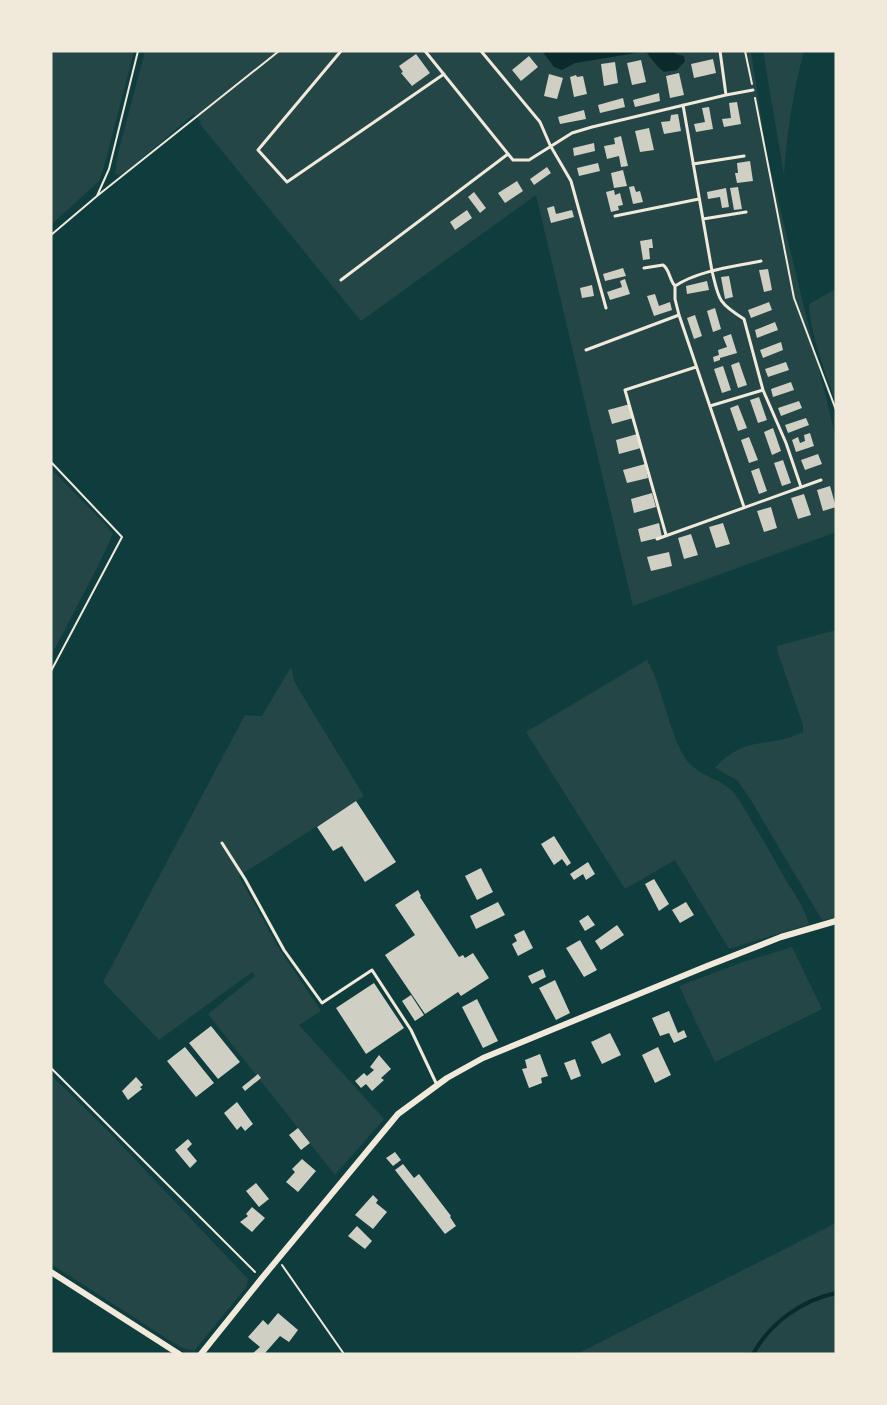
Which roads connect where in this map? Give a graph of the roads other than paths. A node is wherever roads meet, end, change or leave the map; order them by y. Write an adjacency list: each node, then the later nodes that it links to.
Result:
1 (341, 51): 5 (lane)
2 (425, 51): 5 (lane)
3 (481, 51): 9 (lane)
4 (720, 51): 7 (lane)
5 (444, 74): 10 (lane)
6 (753, 90): 7 (lane)
7 (726, 95): 8 (lane)
8 (683, 105): 9 (lane); 12 (lane)
9 (550, 145): 10 (lane); 22 (lane)
10 (508, 154): 20 (lane)
11 (744, 156): 12 (lane)
12 (693, 164): 13 (lane)
13 (699, 199): 15 (lane); 16 (lane)
14 (746, 212): 16 (lane)
15 (615, 216)
16 (703, 219): 19 (lane)
17 (761, 261): 19 (lane)
18 (644, 268): 21 (lane)
19 (712, 271): 21 (lane); 26 (lane)
20 (341, 280)
21 (675, 286): 23 (lane)
22 (606, 308)
23 (680, 315): 24 (lane); 25 (lane)
24 (586, 350)
25 (696, 367): 27 (lane); 31 (lane)
26 (763, 390): 27 (lane); 29 (lane)
27 (709, 406): 30 (lane)
28 (821, 480): 29 (lane)
29 (801, 487): 30 (lane)
30 (744, 507): 31 (lane)
31 (666, 535): 32 (lane)
32 (657, 539)
33 (222, 843): 35 (lane)
34 (836, 921): 35 (street)
35 (437, 1085): 38 (street)
36 (51, 1272): 37 (street)
37 (179, 1354)
38 (201, 1354)

